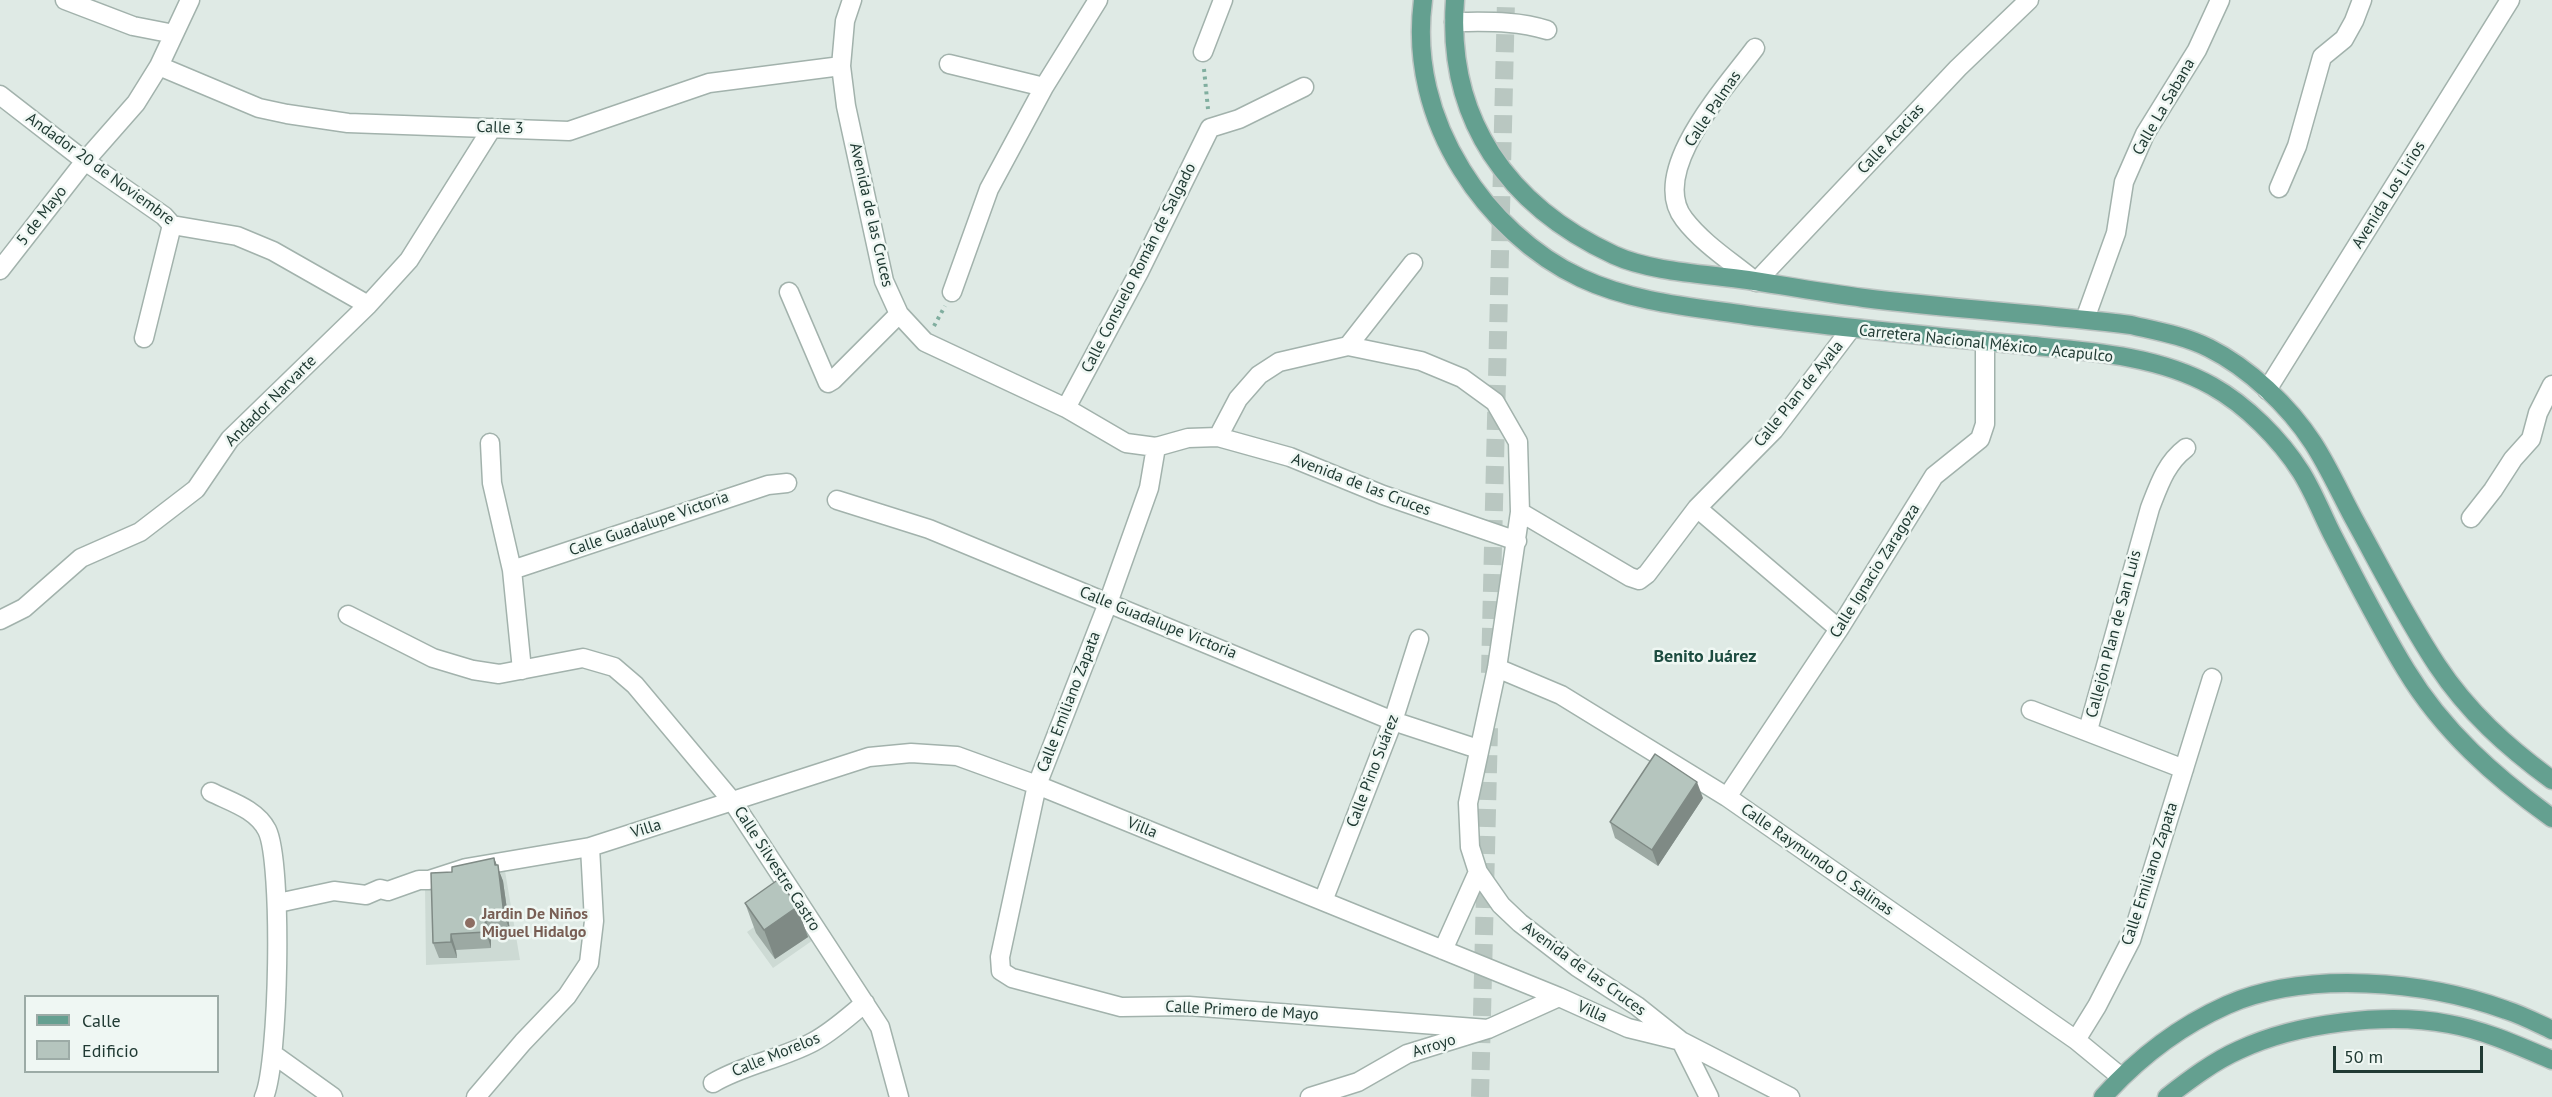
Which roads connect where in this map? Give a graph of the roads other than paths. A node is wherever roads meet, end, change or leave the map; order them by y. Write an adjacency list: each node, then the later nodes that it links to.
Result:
1 (65, 0): 14 (street)
2 (190, 0): 14 (street, 5 de Mayo)
3 (852, 0): 19 (street, Avenida de las Cruces)
4 (1098, 0): 20 (street)
5 (1223, 0): 16 (street)
6 (1423, 0): 35 (main road, Carretera Nacional México - Acapulco)
7 (1455, 0): 12 (main road, Carretera Nacional México - Acapulco)
8 (2029, 0): 29 (street, Calle Acacias)
9 (2220, 0): 34 (street, Calle La Sabana)
10 (2361, 0): 25 (street)
11 (2510, 0): 40 (street, Avenida Los Lirios)
12 (1454, 22): 13 (street); 29 (main road, Carretera Nacional México - Acapulco)
13 (1547, 30)
14 (174, 34): 18 (street, 5 de Mayo)
15 (1755, 48): 29 (street, Calle Palmas)
16 (1203, 52)
17 (949, 64): 20 (street)
18 (159, 66): 23 (street, Calle 3); 24 (street, 5 de Mayo)
19 (841, 66): 23 (street, Calle 3); 33 (street, Avenida de las Cruces)
20 (1044, 87): 31 (street)
21 (1304, 87): 41 (street, Calle Consuelo Román de Salgado)
22 (0, 95): 24 (street, Andador 20 de Noviembre)
23 (492, 128): 32 (street, Andador Narvarte)
24 (85, 161): 26 (street, Andador 20 de Noviembre); 28 (street, 5 de Mayo)
25 (2279, 188)
26 (172, 225): 32 (street, Andador 20 de Noviembre); 36 (street)
27 (1413, 263): 38 (street)
28 (0, 270)
29 (1756, 282): 34 (main road, Carretera Nacional México - Acapulco)
30 (789, 292): 33 (street)
31 (952, 292)
32 (368, 305): 55 (street, Andador Narvarte)
33 (899, 314): 41 (street, Avenida de las Cruces)
34 (2085, 319): 40 (main road, Carretera Nacional México - Acapulco)
35 (1850, 330): 37 (main road, Carretera Nacional México - Acapulco); 48 (street, Calle Plan de Ayala)
36 (144, 338)
37 (1985, 342): 56 (street, Calle Ignacio Zaragoza); 71 (main road, Carretera Nacional México - Acapulco)
38 (1348, 346): 42 (street); 49 (street)
39 (2552, 385): 50 (street)
40 (2267, 390): 66 (main road, Carretera Nacional México - Acapulco)
41 (1066, 408): 44 (street, Avenida de las Cruces)
42 (1218, 436): 44 (street, Avenida de las Cruces); 51 (street, Avenida de las Cruces)
43 (490, 443): 52 (street)
44 (1156, 447): 53 (street, Calle Emiliano Zapata)
45 (2186, 448): 63 (street, Callejón Plan de San Luis)
46 (788, 483): 52 (street, Calle Guadalupe Victoria)
47 (837, 500): 53 (street, Calle Guadalupe Victoria)
48 (1697, 508): 49 (street, Calle Plan de Ayala); 56 (street)
49 (1520, 512): 51 (street)
50 (2471, 518)
51 (1516, 541): 58 (street, Avenida de las Cruces)
52 (512, 570): 59 (street)
53 (1108, 603): 62 (street, Calle Guadalupe Victoria); 67 (street, Calle Emiliano Zapata)
54 (348, 615): 59 (street)
55 (0, 620)
56 (1839, 629): 69 (street, Calle Ignacio Zaragoza)
57 (1419, 639): 62 (street, Calle Pino Suárez)
58 (1497, 668): 64 (street, Avenida de las Cruces); 69 (street, Calle Raymundo O. Salinas)
59 (522, 670): 70 (street, Calle Silvestre Castro)
60 (2212, 678): 65 (street, Calle Emiliano Zapata)
61 (2031, 710): 63 (street)
62 (1393, 721): 64 (street, Calle Guadalupe Victoria); 74 (street, Calle Pino Suárez)
63 (2088, 730): 65 (street, Callejón Plan de San Luis)
64 (1478, 749): 73 (street, Avenida de las Cruces)
65 (2184, 769): 82 (street, Calle Emiliano Zapata)
66 (2552, 780)
67 (1037, 785): 70 (street, Villa); 74 (street, Villa); 77 (street, Calle Emiliano Zapata)
68 (212, 792): 75 (street)
69 (1727, 797): 82 (street, Calle Raymundo O. Salinas)
70 (734, 802): 72 (street, Villa); 79 (street, Calle Silvestre Castro)
71 (2552, 818)
72 (590, 847): 75 (street, Villa); 88 (street)
73 (1478, 872): 76 (street); 83 (street, Avenida de las Cruces)
74 (1323, 901): 76 (street, Villa)
75 (278, 903): 84 (street)
76 (1443, 950): 78 (street, Villa)
77 (1001, 971): 80 (street, Calle Primero de Mayo)
78 (1559, 996): 80 (street, Arroyo); 83 (street, Villa)
79 (865, 1003): 87 (street, Calle Morelos); 91 (street, Calle Silvestre Castro)
80 (1488, 1029): 92 (street, Arroyo)
81 (2552, 1030): 86 (main road)
82 (2076, 1040): 86 (street, Calle Raymundo O. Salinas)
83 (1681, 1041): 93 (street, Avenida de las Cruces); 94 (street)
84 (273, 1054): 89 (street); 90 (street)
85 (2552, 1060): 96 (main road)
86 (2121, 1077): 95 (main road)
87 (713, 1083)
88 (480, 1095)
89 (264, 1097)
90 (333, 1097)
91 (899, 1097)
92 (1310, 1097)
93 (1709, 1097)
94 (1790, 1097)
95 (2103, 1097)
96 (2167, 1097)

